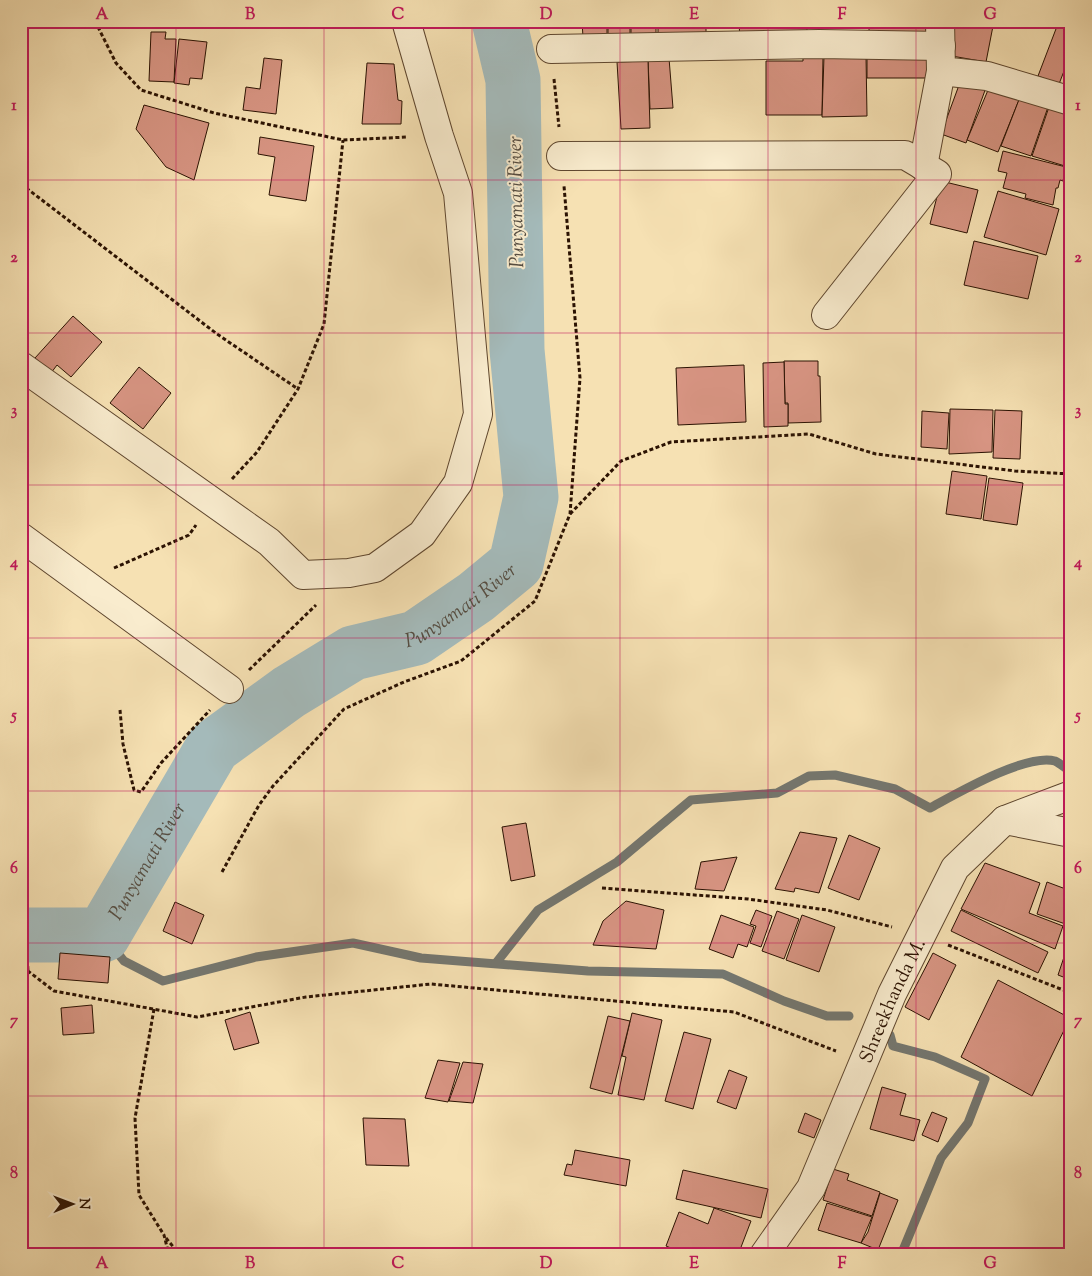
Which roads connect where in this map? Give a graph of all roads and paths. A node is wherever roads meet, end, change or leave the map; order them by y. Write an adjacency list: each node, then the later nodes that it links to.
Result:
1 (95, 21): 7 (path)
2 (406, 21): 6 (street)
3 (941, 46): 4 (street); 5 (street); 9 (street)
4 (551, 49)
5 (1071, 101)
6 (439, 136): 7 (path); 15 (street)
7 (343, 140): 13 (path)
8 (561, 156): 9 (street)
9 (923, 166): 11 (street)
10 (21, 184): 13 (path)
11 (826, 315)
12 (21, 366): 15 (street)
13 (298, 389): 15 (path)
14 (1071, 474): 16 (path)
15 (211, 501): 18 (path)
16 (570, 514)
17 (21, 537): 18 (street)
18 (82, 583): 19 (street)
19 (229, 689)
20 (1071, 795): 21 (street, Shreekhanda M.)
21 (1005, 820): 22 (street); 25 (street, Shreekhanda M.)
22 (1071, 832)
23 (602, 888): 25 (path)
24 (21, 902): 26 (path)
25 (922, 935): 28 (path); 30 (street, Shreekhanda M.)
26 (28, 971): 27 (path); 29 (path)
27 (21, 972)
28 (1071, 993)
29 (154, 1009): 30 (path); 31 (path)
30 (863, 1061): 34 (street, Shreekhanda M.)
31 (164, 1235): 32 (path); 33 (path)
32 (169, 1255)
33 (180, 1255)
34 (764, 1255)

